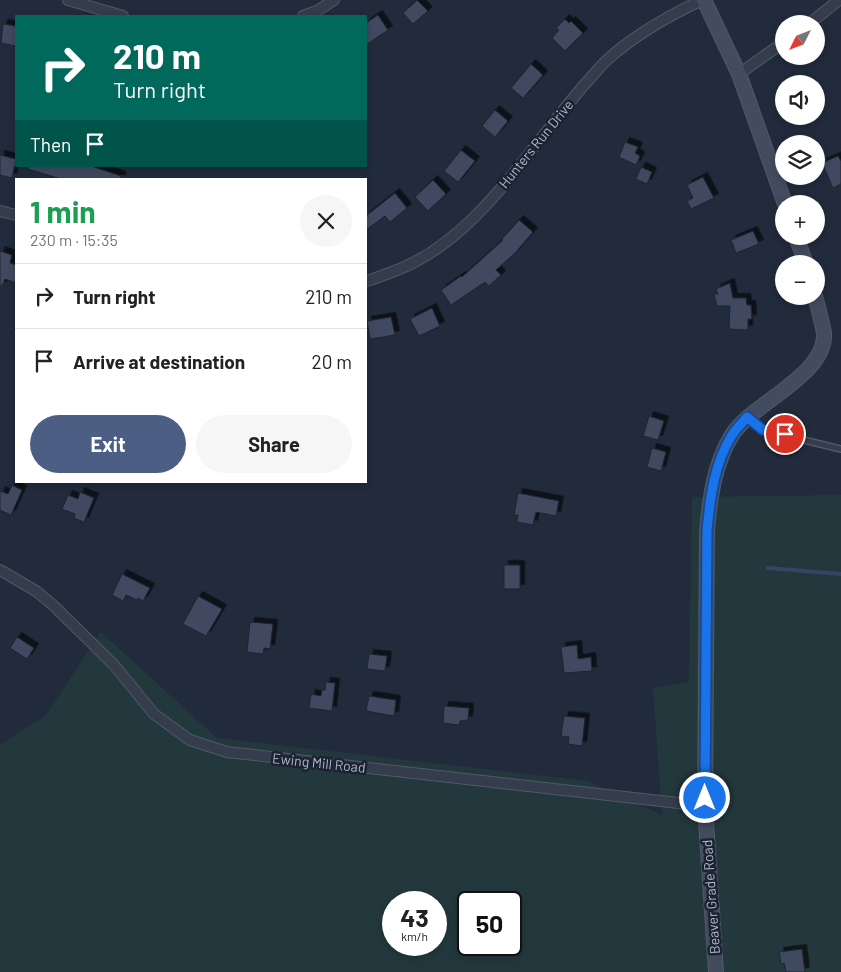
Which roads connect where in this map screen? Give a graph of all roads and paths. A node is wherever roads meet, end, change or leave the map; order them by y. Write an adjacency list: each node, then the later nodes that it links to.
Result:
1 (68, 0): 5 (street)
2 (334, 0): 6 (street)
3 (703, 0): 9 (main road); 13 (street, Hunters Run Drive)
4 (839, 0): 7 (street)
5 (120, 15)
6 (306, 15)
7 (820, 15)
8 (775, 48): 9 (street)
9 (739, 74): 10 (main road)
10 (782, 195)
11 (0, 211): 12 (street)
12 (15, 215)
13 (367, 280)
14 (817, 305): 15 (main road, Beaver Grade Road)
15 (747, 417): 16 (lane); 18 (main road, Beaver Grade Road)
16 (841, 449)
17 (0, 570): 18 (street, Ewing Mill Road)
18 (705, 806): 19 (main road, Beaver Grade Road)
19 (716, 972)

